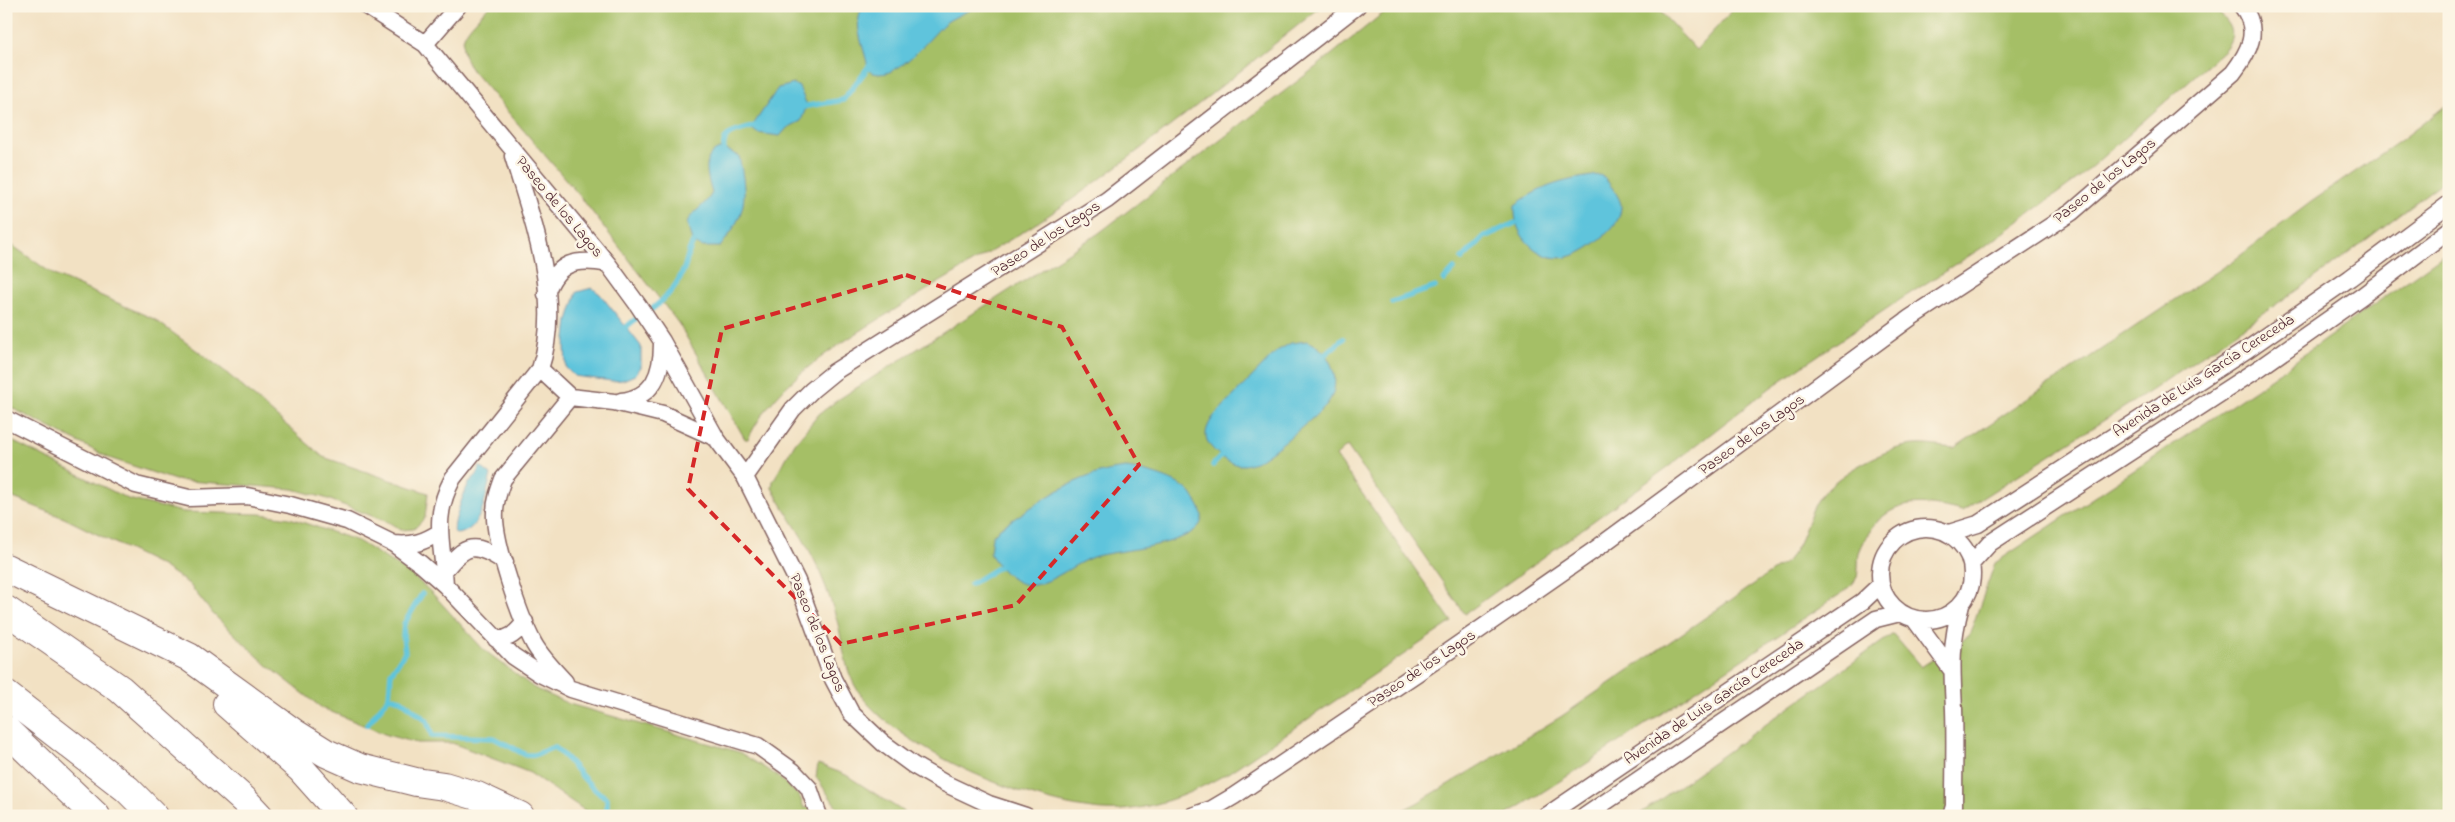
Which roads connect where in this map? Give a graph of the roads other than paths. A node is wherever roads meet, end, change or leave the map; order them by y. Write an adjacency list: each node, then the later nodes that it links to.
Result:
1 (366, 6): 5 (street, Paseo de los Lagos)
2 (458, 6): 5 (street)
3 (1357, 6): 17 (street, Paseo de los Lagos)
4 (2242, 6): 46 (street, Paseo de los Lagos)
5 (425, 44): 6 (street, Paseo de los Lagos)
6 (511, 149): 9 (street, Paseo de los Lagos); 10 (street, Paseo de los Lagos)
7 (2449, 204): 19 (street, Avenida de Luis García Cereceda)
8 (2449, 230): 22 (street, Avenida de Luis García Cereceda)
9 (608, 264): 10 (street, Paseo de los Lagos); 11 (street, Paseo de los Lagos)
10 (546, 294): 12 (street, Paseo de los Lagos)
11 (662, 341): 14 (street, Paseo de los Lagos); 16 (street, Paseo de los Lagos)
12 (540, 369): 13 (street); 18 (street, Paseo de los Lagos)
13 (570, 397): 14 (street, Paseo de los Lagos); 21 (street)
14 (614, 402): 16 (street, Paseo de los Lagos)
15 (6, 419): 20 (street)
16 (716, 438): 17 (street, Paseo de los Lagos)
17 (745, 477): 45 (street, Paseo de los Lagos)
18 (440, 532): 20 (street); 24 (street, Paseo de los Lagos)
19 (1949, 533): 22 (street); 25 (street)
20 (394, 544): 24 (street)
21 (504, 562): 24 (street); 31 (street)
22 (1972, 563): 26 (street)
23 (6, 568): 29 (highway)
24 (444, 578): 32 (street)
25 (1880, 585): 28 (street); 47 (street, Avenida de Luis García Cereceda)
26 (1961, 605): 30 (street); 33 (street)
27 (6, 610): 40 (highway)
28 (1900, 614): 30 (street); 48 (street, Avenida de Luis García Cereceda)
29 (104, 615): 41 (highway); 42 (highway)
30 (1915, 620): 33 (street)
31 (525, 622): 32 (street); 34 (street)
32 (496, 640): 34 (street)
33 (1950, 668): 49 (street)
34 (572, 689): 37 (street)
35 (6, 695): 39 (highway)
36 (6, 730): 38 (highway)
37 (812, 794): 43 (street); 44 (street)
38 (96, 816)
39 (154, 816)
40 (259, 816)
41 (343, 816)
42 (520, 816)
43 (820, 816)
44 (830, 816)
45 (1026, 816)
46 (1192, 816)
47 (1546, 816)
48 (1585, 816)
49 (1952, 816)

